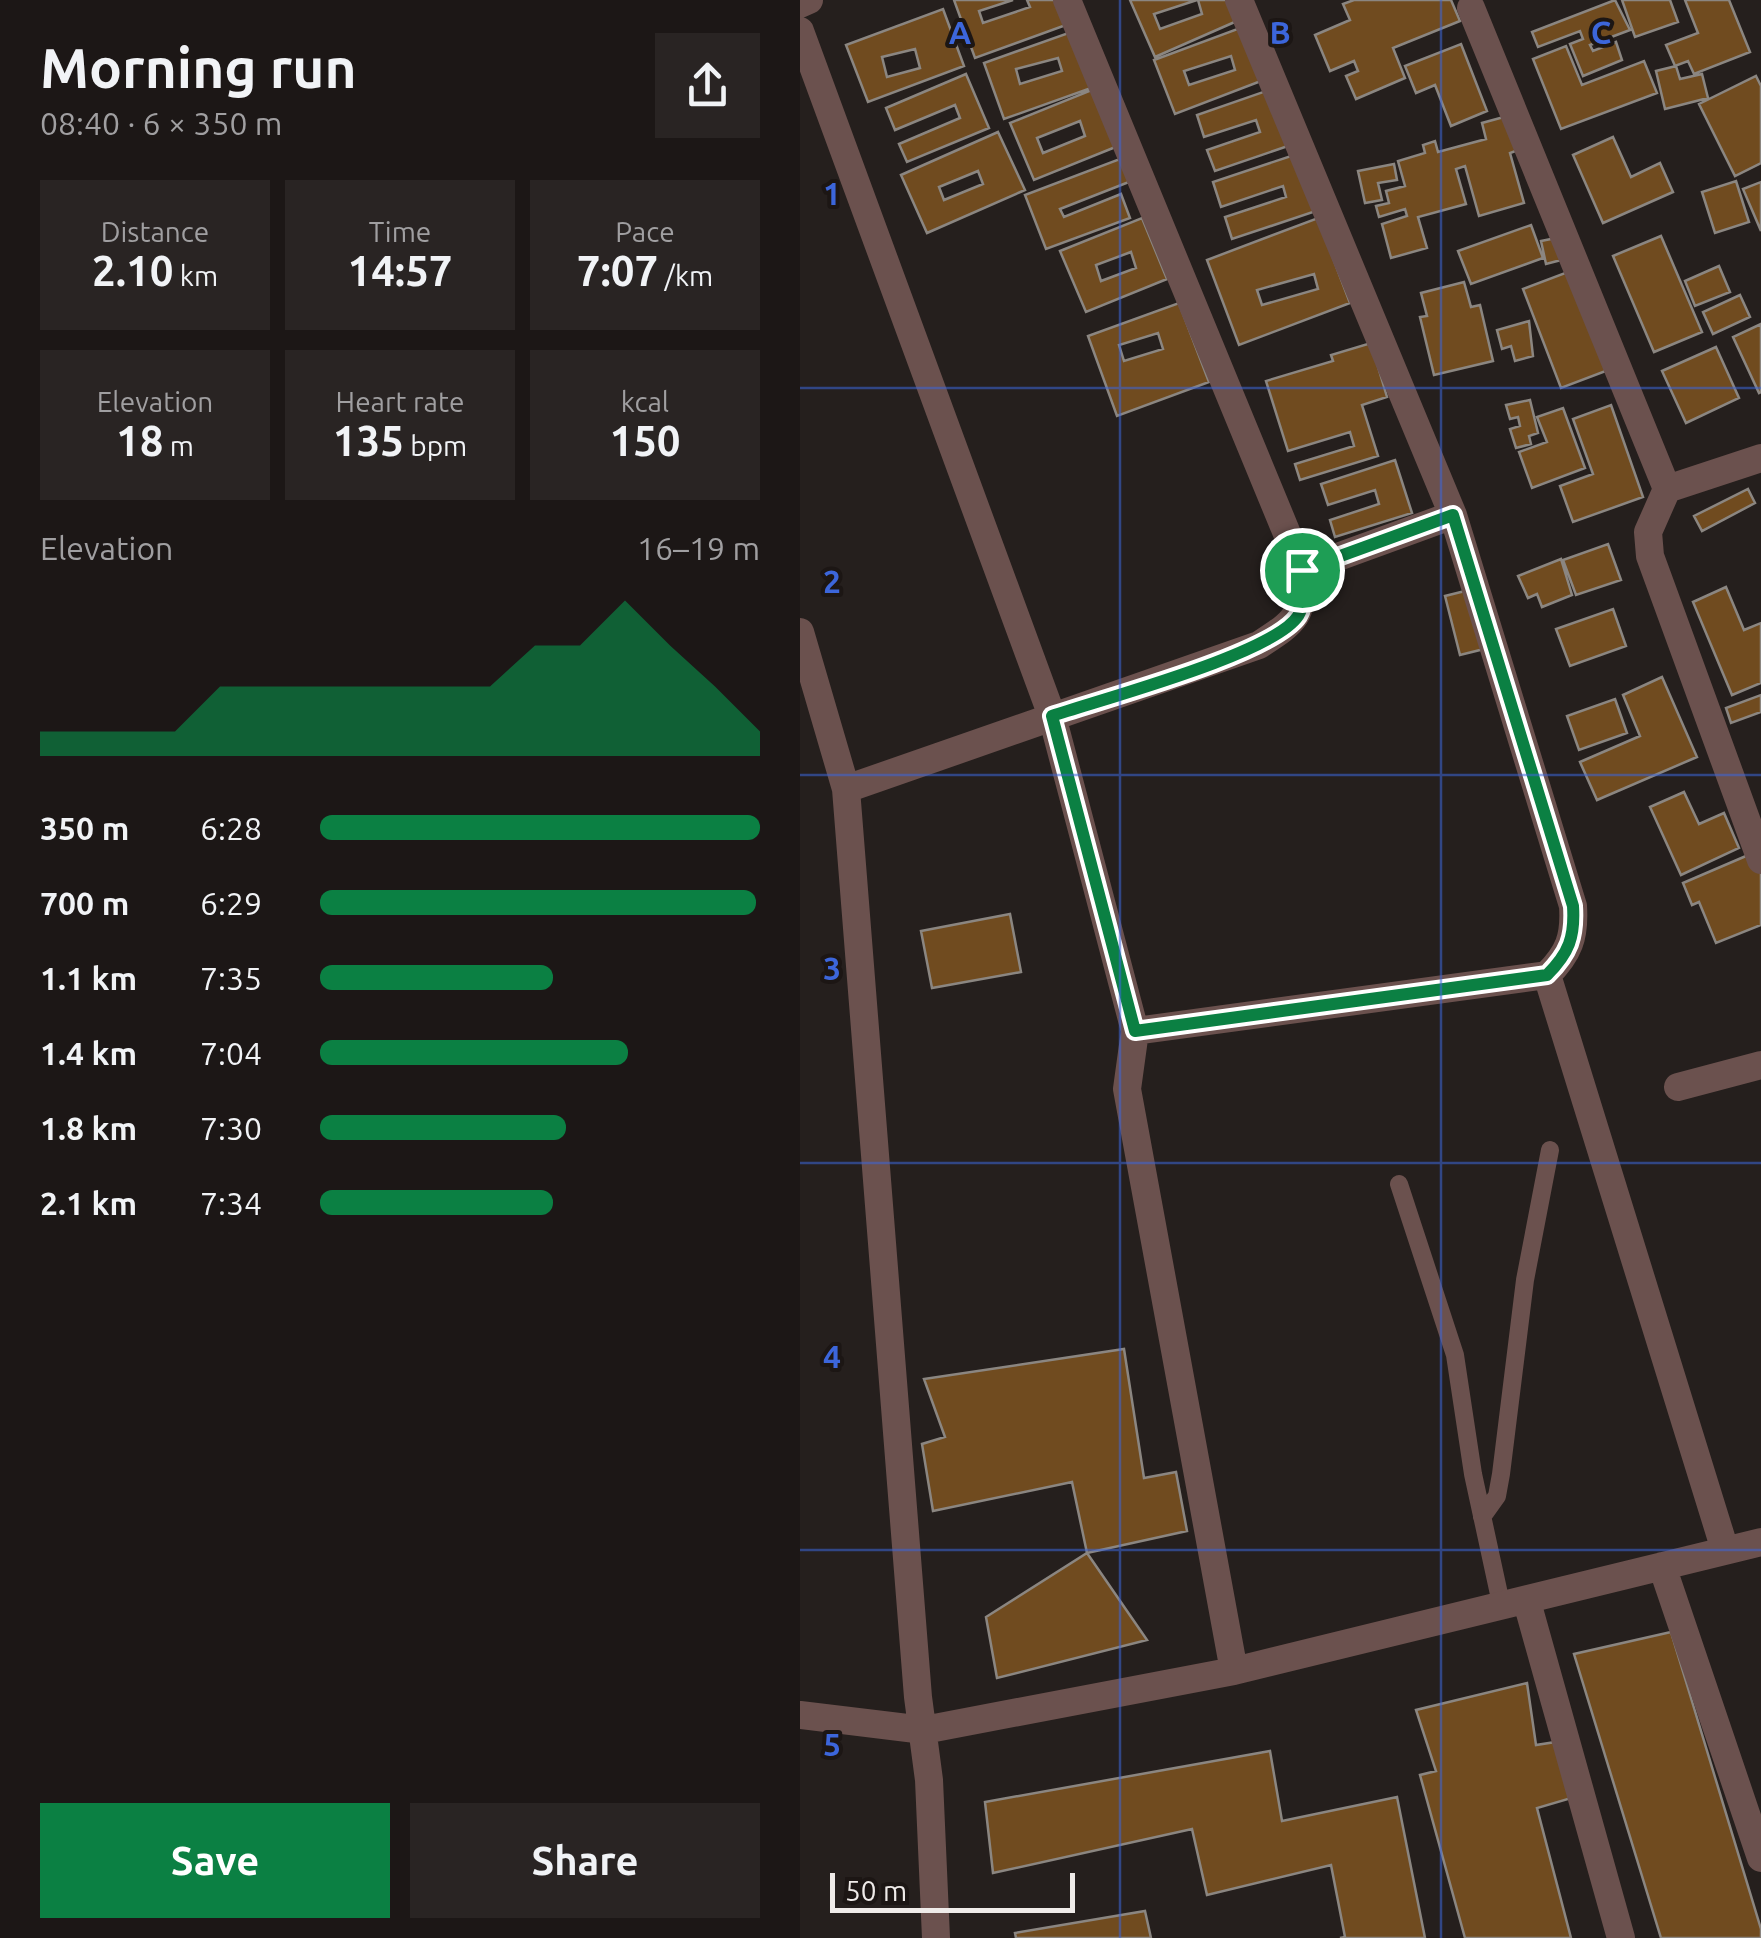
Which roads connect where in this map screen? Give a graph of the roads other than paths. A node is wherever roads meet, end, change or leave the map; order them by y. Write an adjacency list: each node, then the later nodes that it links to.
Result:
1 (809, 0): 5 (street)
2 (1067, 0): 10 (street)
3 (1238, 0): 9 (street)
4 (1476, 3): 8 (street)
5 (800, 4)
6 (800, 31): 12 (street)
7 (1761, 458): 8 (street)
8 (1667, 490): 14 (street)
9 (1453, 515): 10 (street); 15 (street)
10 (1302, 570): 12 (street)
11 (800, 632): 13 (street)
12 (1052, 716): 13 (street); 16 (street)
13 (846, 789): 28 (street)
14 (1761, 860)
15 (1547, 975): 16 (street); 23 (street)
16 (1135, 1031): 26 (street)
17 (1761, 1065): 18 (street)
18 (1678, 1087)
19 (1550, 1150): 21 (lane)
20 (1398, 1184): 21 (lane)
21 (1482, 1518): 25 (lane)
22 (1761, 1542): 23 (street)
23 (1724, 1550): 24 (street)
24 (1662, 1566): 25 (street); 29 (street)
25 (1515, 1605): 26 (street); 31 (street)
26 (1234, 1672): 28 (street)
27 (800, 1715): 28 (street)
28 (924, 1730): 30 (street)
29 (1761, 1858)
30 (936, 1938)
31 (1621, 1938)

